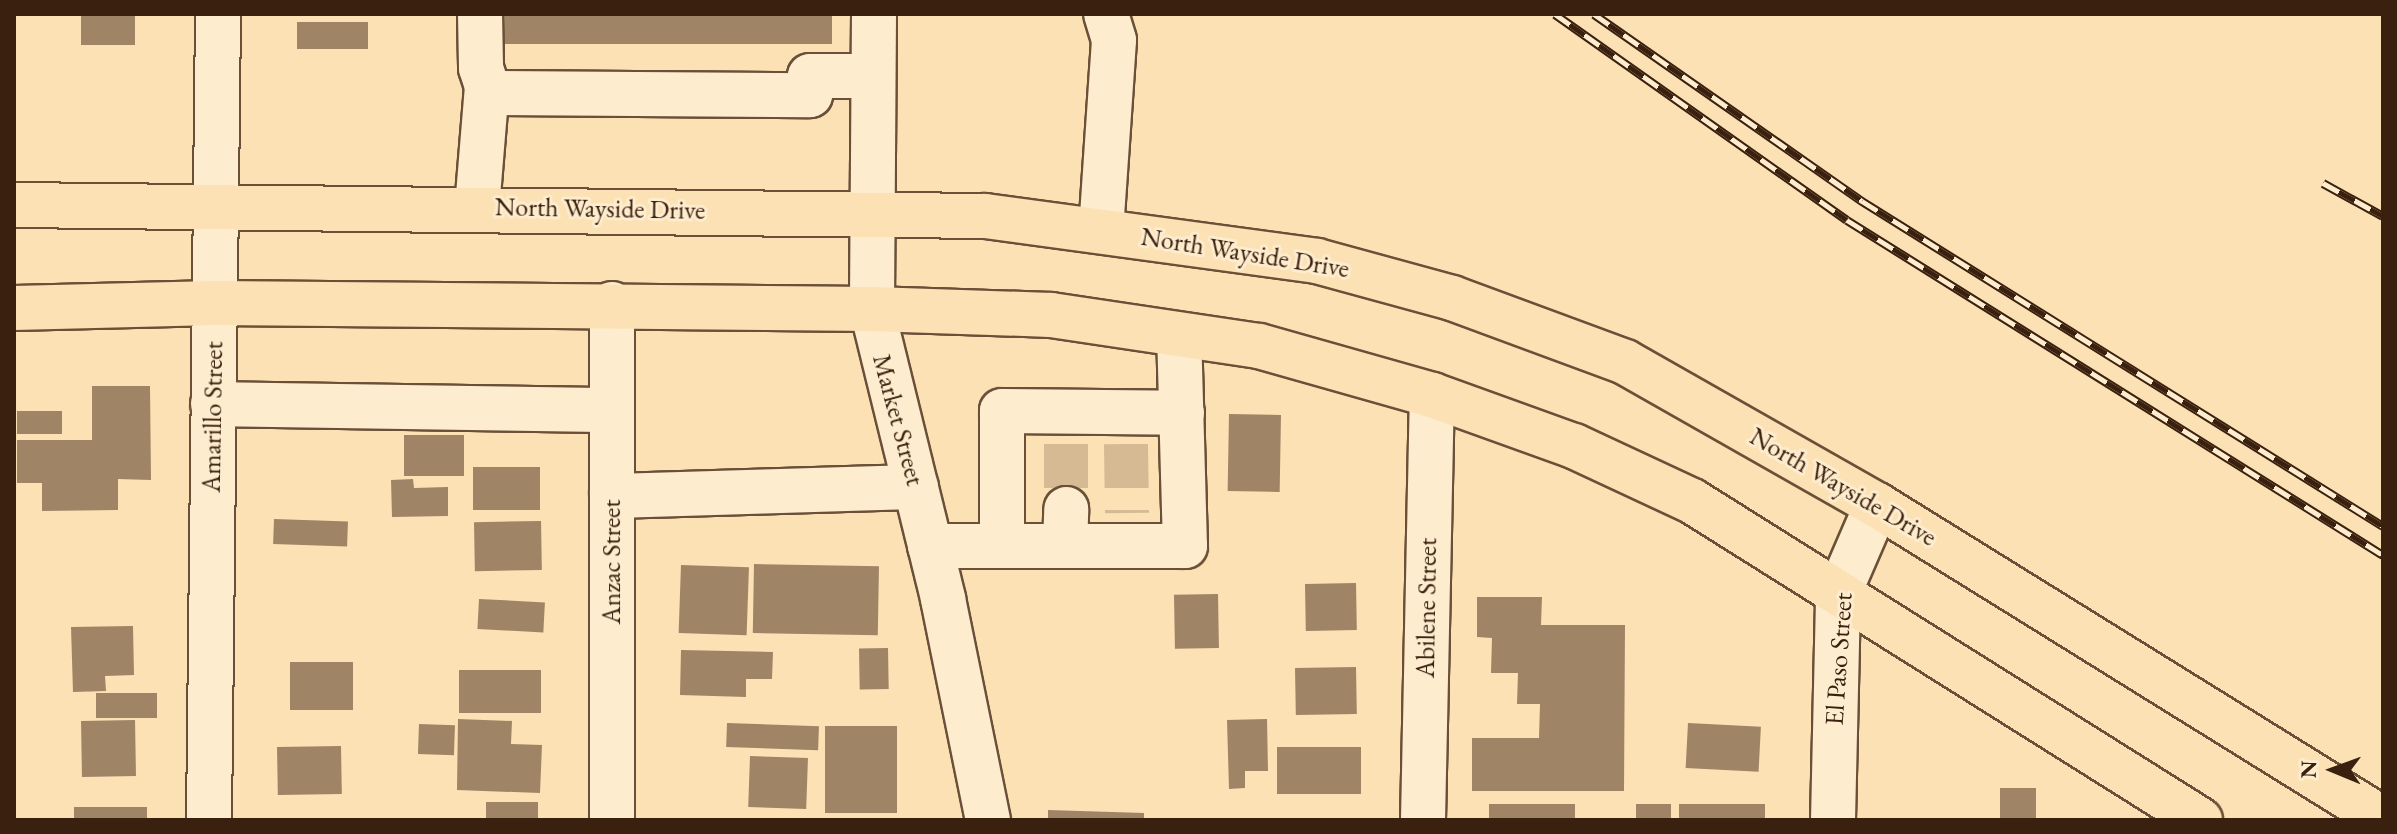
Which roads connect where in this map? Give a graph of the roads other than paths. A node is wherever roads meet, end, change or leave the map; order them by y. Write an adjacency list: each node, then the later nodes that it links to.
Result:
1 (218, 14): 7 (street, Amarillo Street)
2 (480, 14): 6 (street)
3 (874, 14): 5 (street, Market Street)
4 (1106, 14): 11 (street)
5 (873, 76): 6 (street); 10 (street, Market Street)
6 (487, 87): 9 (street)
7 (218, 204): 8 (main road, North Wayside Drive); 9 (main road, North Wayside Drive); 12 (street, Amarillo Street)
8 (14, 205)
9 (477, 208): 10 (main road, North Wayside Drive)
10 (869, 212): 11 (main road, North Wayside Drive); 15 (street, Market Street)
11 (1101, 231): 23 (main road, North Wayside Drive)
12 (215, 303): 13 (main road); 14 (main road); 18 (street, Amarillo Street)
13 (612, 304): 15 (main road); 19 (street, Anzac Street)
14 (14, 308)
15 (872, 309): 16 (main road); 21 (street, Market Street)
16 (1179, 335): 17 (main road); 20 (street)
17 (1432, 395): 26 (main road); 31 (street, Abilene Street)
18 (213, 404): 19 (street); 28 (street, Amarillo Street)
19 (612, 410): 22 (street, Anzac Street)
20 (1182, 413): 25 (street); 25 (street)
21 (916, 487): 22 (street); 24 (street, Market Street)
22 (612, 496): 29 (street, Anzac Street)
23 (1877, 505): 26 (street, El Paso Street); 27 (main road, North Wayside Drive)
24 (930, 546): 25 (street); 30 (street, Market Street)
25 (1002, 546)
26 (1838, 595): 32 (street, El Paso Street); 33 (main road)
27 (2383, 819)
28 (209, 820)
29 (612, 820)
30 (988, 820)
31 (1423, 820)
32 (1833, 820)
33 (2200, 820)

